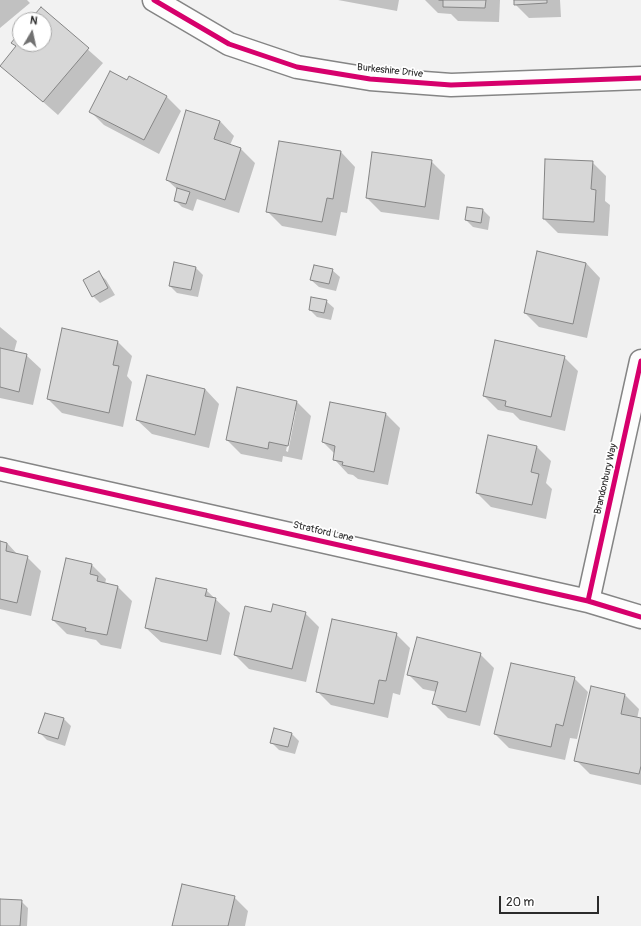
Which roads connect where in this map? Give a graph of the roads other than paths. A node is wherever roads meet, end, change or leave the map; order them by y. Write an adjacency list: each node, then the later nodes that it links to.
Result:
1 (154, 0): 2 (street, Burkeshire Drive)
2 (641, 78)
3 (641, 361): 5 (street, Brandonbury Way)
4 (0, 469): 5 (street, Stratford Lane)
5 (588, 601): 6 (street, Stratford Lane)
6 (641, 617)

